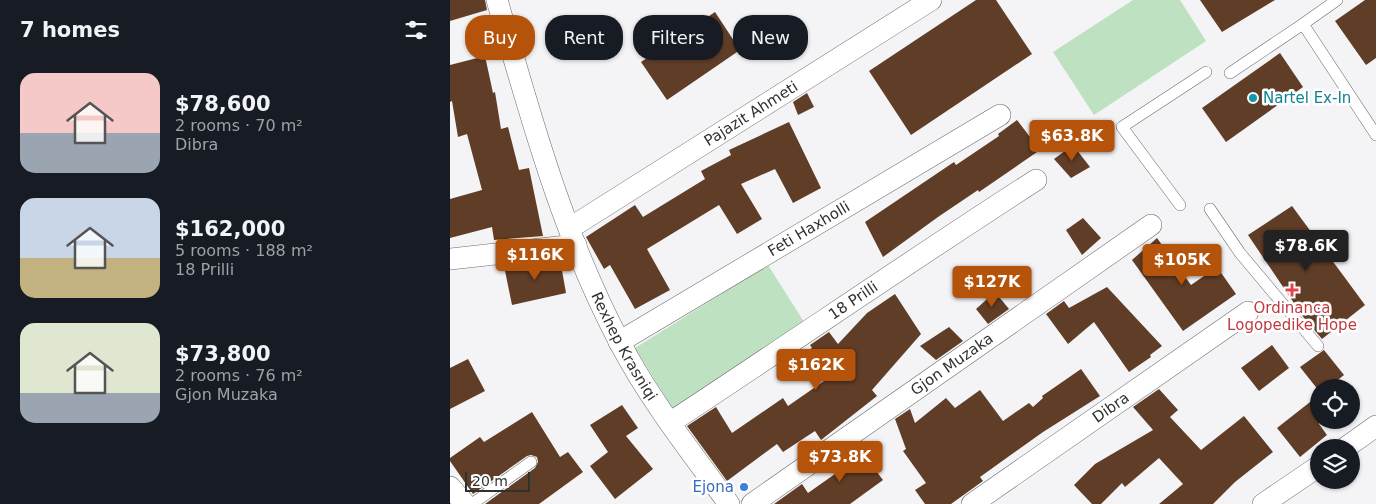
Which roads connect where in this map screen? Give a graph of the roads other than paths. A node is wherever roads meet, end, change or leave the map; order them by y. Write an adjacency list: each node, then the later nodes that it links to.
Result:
1 (497, 0): 13 (street, Rexhep Krasniqi)
2 (930, 0): 13 (street, Pajazit Ahmeti)
3 (1338, 0): 4 (lane)
4 (1303, 24): 6 (lane); 8 (lane)
5 (1206, 72): 10 (lane)
6 (1230, 73)
7 (1000, 115): 16 (street, Feti Haxholli)
8 (1376, 135)
9 (1036, 180): 18 (street, 18 Prilli)
10 (1180, 205)
11 (1210, 209): 17 (lane)
12 (1151, 225): 27 (street, Gjon Muzaka)
13 (573, 237): 14 (street); 16 (street, Rexhep Krasniqi)
14 (450, 259)
15 (1248, 312): 28 (street, Dibra)
16 (619, 342): 18 (street, Rexhep Krasniqi)
17 (1318, 346)
18 (670, 422): 26 (street, Rexhep Krasniqi)
19 (1376, 426): 20 (street)
20 (1358, 439)
21 (532, 462): 25 (lane)
22 (1310, 472): 29 (street)
23 (450, 487): 24 (street)
24 (465, 504)
25 (472, 504)
26 (729, 504)
27 (752, 504)
28 (972, 504)
29 (1263, 504)

